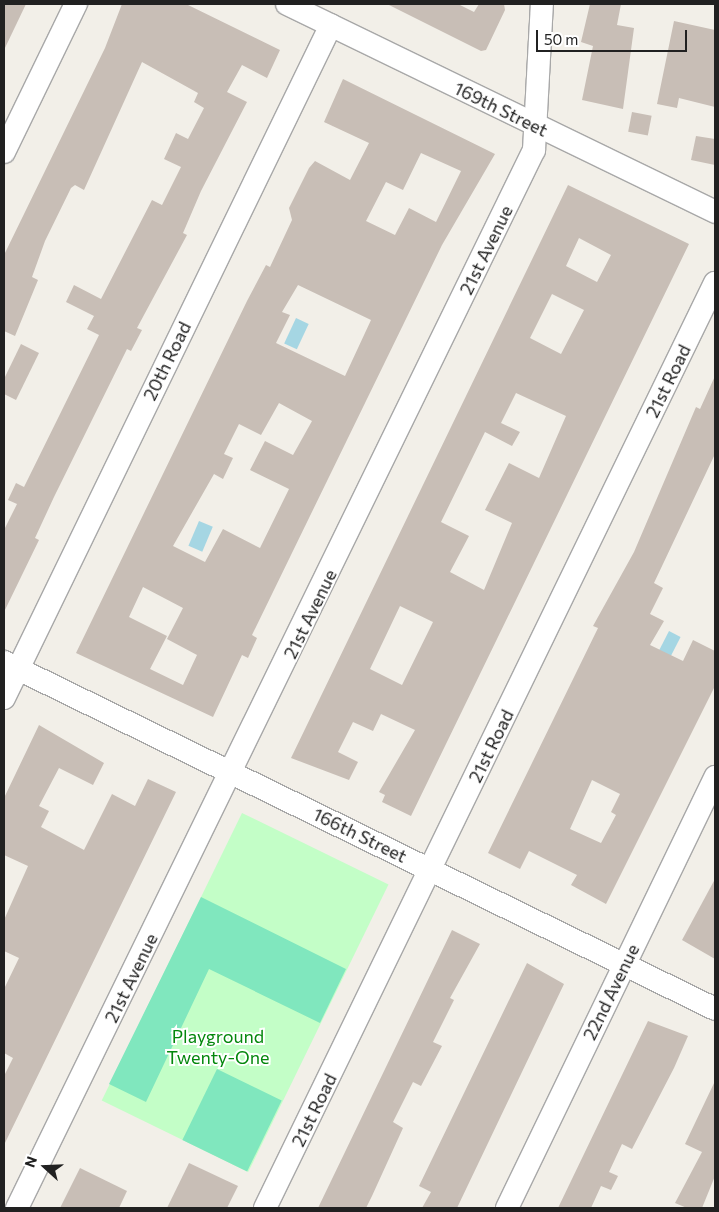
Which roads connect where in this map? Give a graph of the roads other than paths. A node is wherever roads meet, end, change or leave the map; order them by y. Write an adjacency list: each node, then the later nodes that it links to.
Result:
1 (76, 4): 6 (street)
2 (287, 4): 4 (street, 169th Street)
3 (542, 4): 5 (street, 21st Avenue)
4 (331, 25): 5 (street, 169th Street); 9 (street, 20th Road)
5 (536, 126): 7 (street, 169th Street); 11 (street, 21st Avenue)
6 (4, 152)
7 (715, 212)
8 (715, 283): 13 (street, 21st Road)
9 (11, 665): 10 (street, 20th Road); 11 (street, 166th Street)
10 (4, 698)
11 (233, 773): 13 (street, 166th Street); 16 (street, 21st Avenue)
12 (715, 777): 14 (street, 22nd Avenue)
13 (431, 870): 14 (street, 166th Street); 17 (street, 21st Road)
14 (624, 964): 15 (street, 166th Street); 18 (street, 22nd Avenue)
15 (715, 1009)
16 (17, 1208)
17 (265, 1208)
18 (507, 1208)

